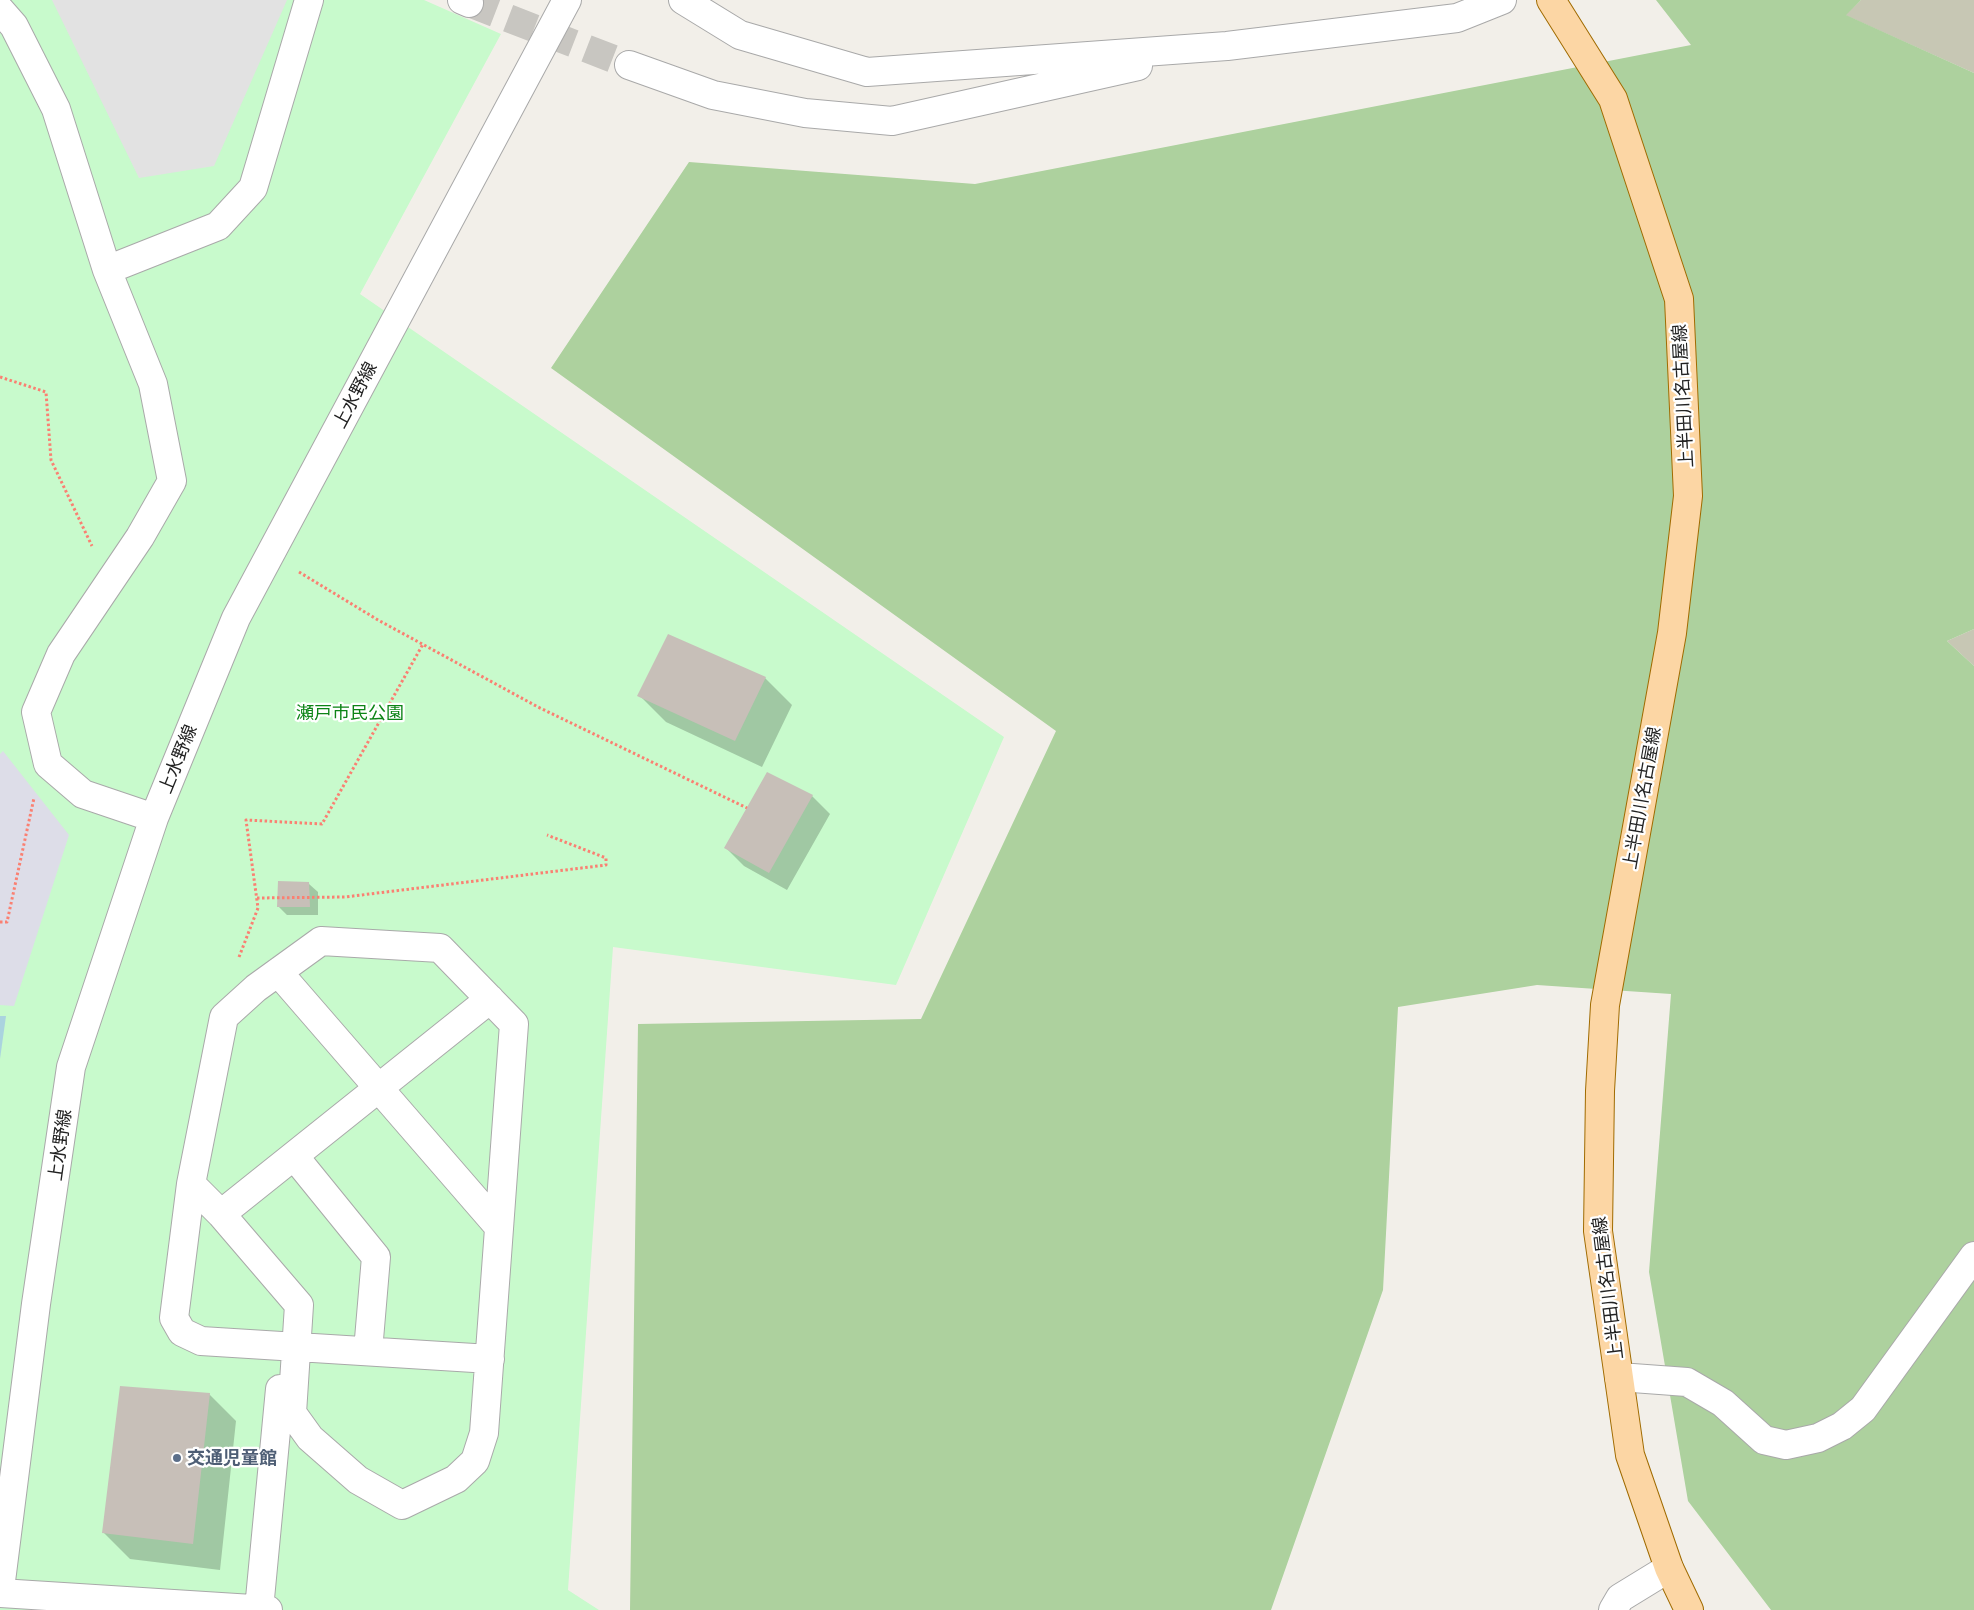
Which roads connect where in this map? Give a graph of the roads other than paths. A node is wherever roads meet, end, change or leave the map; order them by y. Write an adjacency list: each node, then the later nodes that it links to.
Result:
1 (309, 0): 9 (street)
2 (567, 0): 10 (street, 上水野線)
3 (683, 0): 7 (street)
4 (1502, 0): 7 (street)
5 (1551, 0): 22 (main road, 上半田川名古屋線)
6 (0, 10): 9 (street)
7 (1227, 46): 8 (street)
8 (629, 65)
9 (107, 270): 10 (street)
10 (154, 818): 24 (street, 上水野線)
11 (278, 972): 12 (street); 13 (street); 15 (street)
12 (490, 999): 13 (street); 17 (street)
13 (378, 1087): 14 (street); 17 (street)
14 (294, 1156): 16 (street); 20 (street)
15 (191, 1184): 16 (street); 19 (street)
16 (221, 1214): 19 (street)
17 (499, 1227): 21 (street)
18 (1974, 1256): 22 (street)
19 (290, 1346): 20 (street); 21 (street); 26 (street)
20 (368, 1351): 21 (street)
21 (490, 1359)
22 (1619, 1377): 23 (main road, 上半田川名古屋線)
23 (1668, 1568): 27 (street); 28 (main road, 上半田川名古屋線)
24 (0, 1589)
25 (0, 1593): 26 (street)
26 (264, 1610)
27 (1613, 1610)
28 (1689, 1610)

